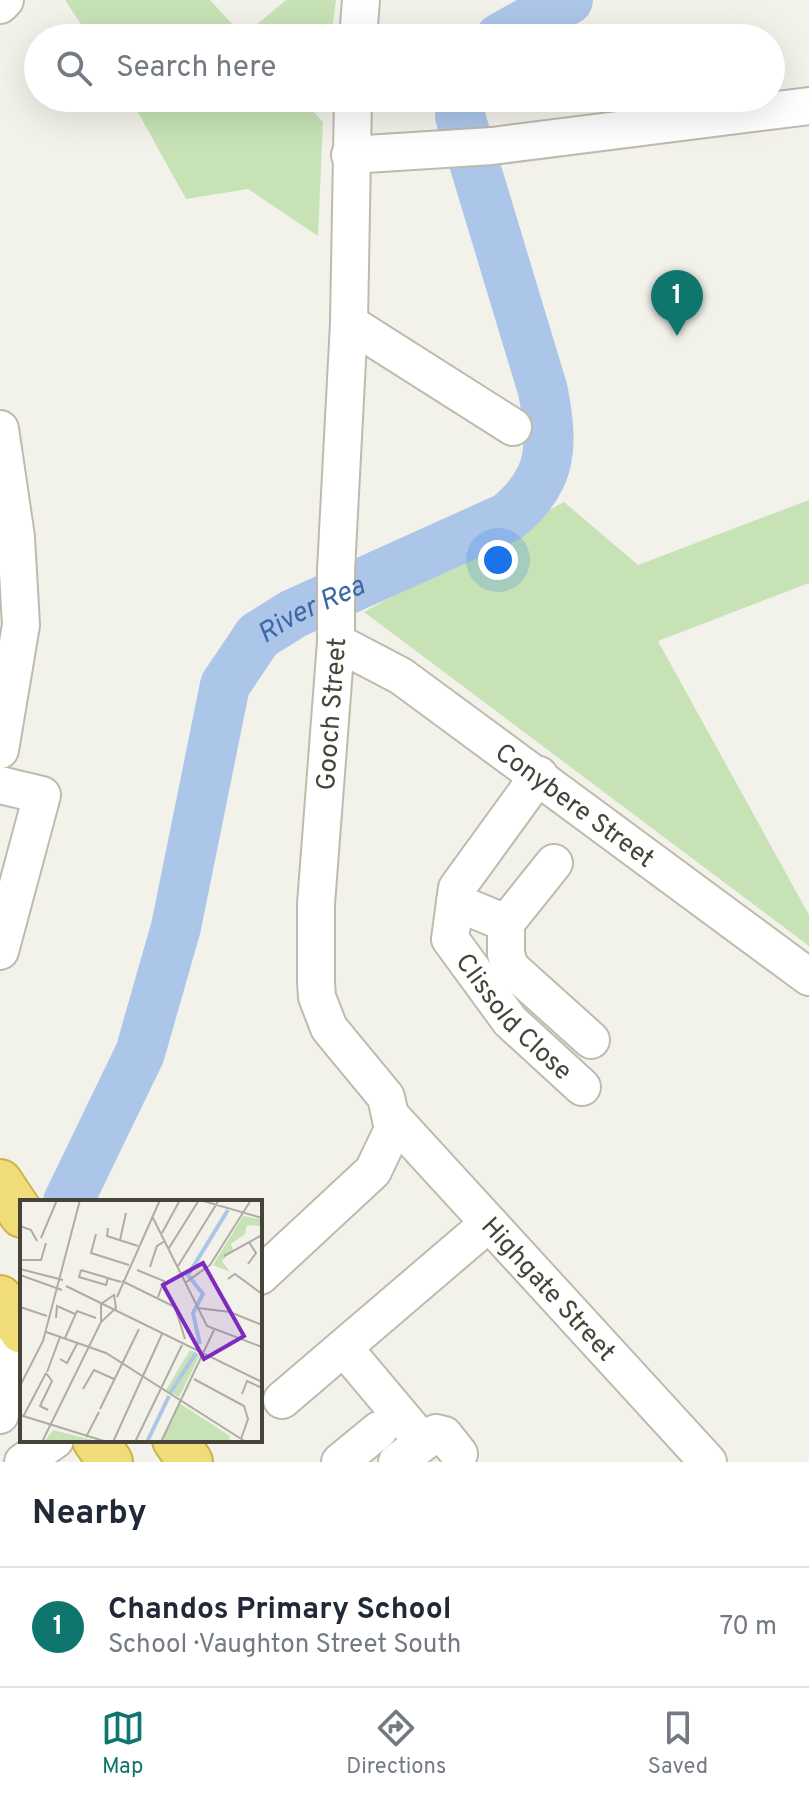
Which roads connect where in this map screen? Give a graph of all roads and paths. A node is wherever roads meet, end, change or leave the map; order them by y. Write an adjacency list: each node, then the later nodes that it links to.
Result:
1 (5, 0): 3 (street)
2 (361, 0): 4 (street)
3 (0, 5)
4 (359, 24)
5 (809, 106): 6 (street)
6 (785, 109)
7 (352, 112): 9 (street, Gooch Street)
8 (761, 112): 9 (street)
9 (350, 155): 10 (street, Gooch Street)
10 (349, 323): 11 (street); 14 (street, Gooch Street)
11 (513, 427)
12 (0, 429): 13 (street)
13 (8, 538): 15 (street)
14 (336, 628): 16 (street, Conybere Street); 25 (street, Gooch Street)
15 (0, 750)
16 (539, 775): 19 (street, Clissold Close); 22 (street, Conybere Street)
17 (0, 785): 21 (street)
18 (554, 863): 20 (street)
19 (455, 902): 20 (street); 24 (street, Clissold Close)
20 (506, 923): 23 (street)
21 (0, 951)
22 (809, 977)
23 (591, 1040)
24 (582, 1087)
25 (391, 1116): 28 (street, Highgate Street); 29 (street)
26 (0, 1182): 27 (highway)
27 (20, 1212)
28 (489, 1223): 33 (street); 48 (street, Highgate Street)
29 (262, 1274)
30 (0, 1298): 31 (highway)
31 (20, 1328)
32 (0, 1347): 35 (street)
33 (344, 1348): 34 (street); 41 (street)
34 (282, 1400)
35 (0, 1415)
36 (379, 1430): 47 (street)
37 (52, 1442): 43 (street)
38 (96, 1442): 44 (highway)
39 (176, 1442): 45 (highway)
40 (204, 1442): 46 (street)
41 (410, 1452): 42 (street)
42 (459, 1454)
43 (23, 1462)
44 (110, 1462)
45 (190, 1462)
46 (209, 1462)
47 (340, 1462)
48 (708, 1462)

